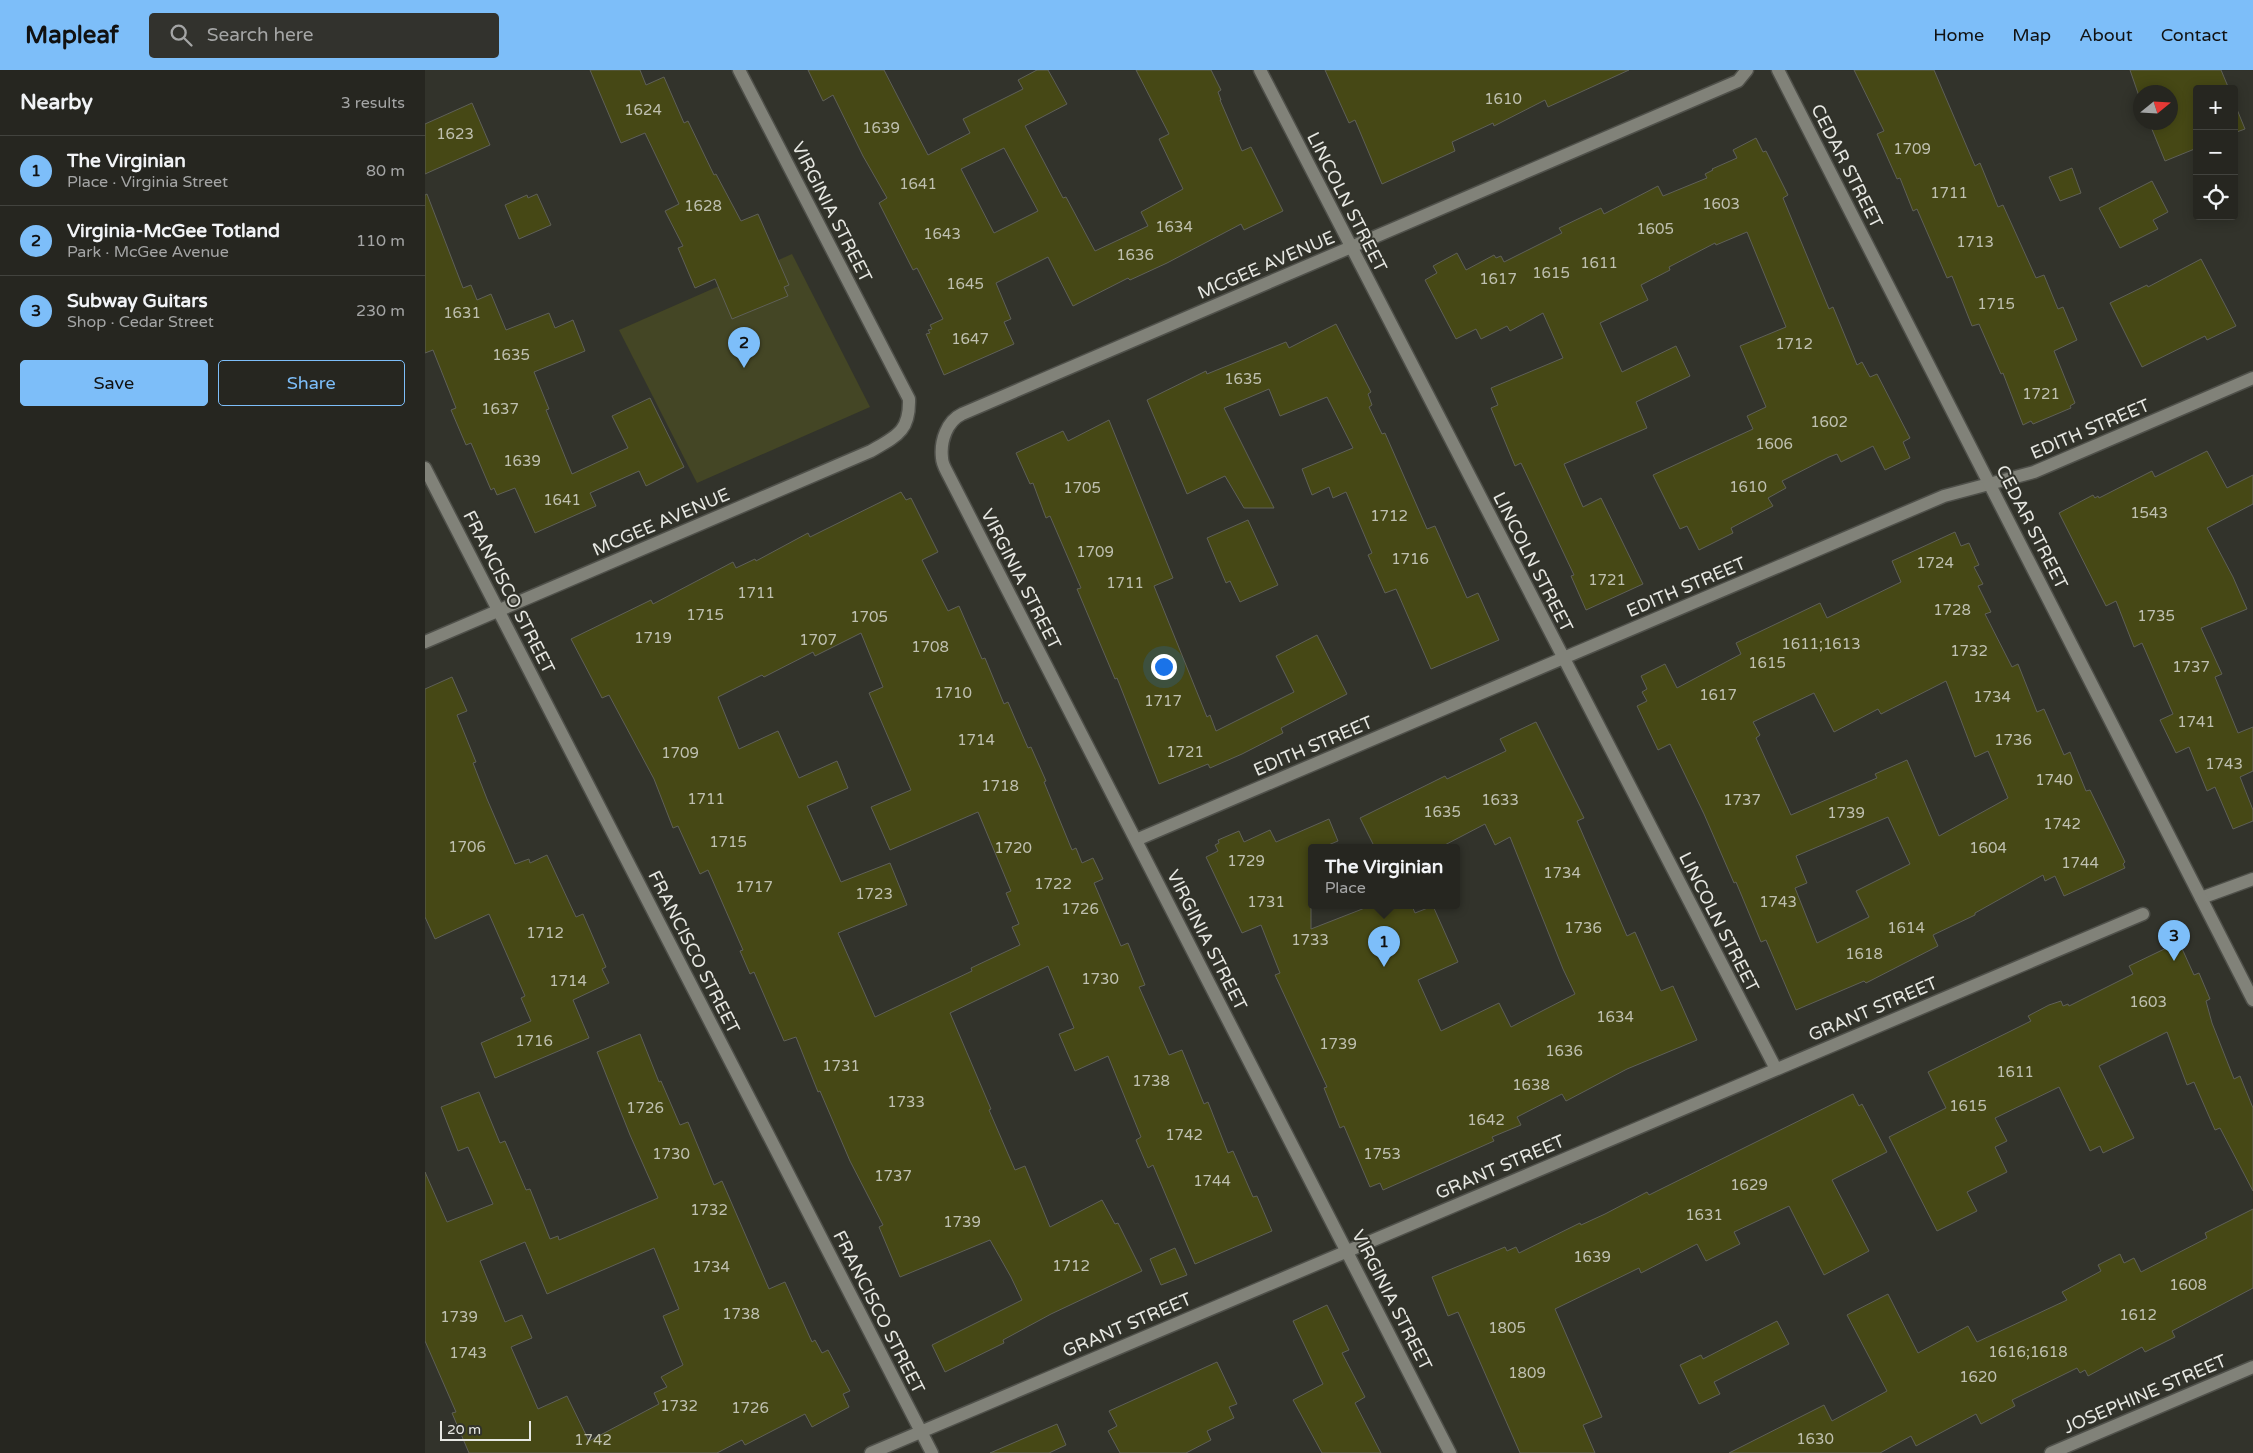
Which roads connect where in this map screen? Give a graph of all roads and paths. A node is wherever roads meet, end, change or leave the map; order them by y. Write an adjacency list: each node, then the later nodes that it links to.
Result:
1 (739, 70): 7 (street, VIRGINIA STREET)
2 (1260, 70): 5 (street, LINCOLN STREET)
3 (1747, 70): 5 (street, MCGEE AVENUE)
4 (1777, 70): 10 (street, CEDAR STREET)
5 (1351, 248): 8 (street, MCGEE AVENUE); 13 (street, LINCOLN STREET)
6 (2253, 378): 10 (street, EDITH STREET)
7 (905, 426): 11 (street, MCGEE AVENUE)
8 (943, 440): 14 (street, VIRGINIA STREET)
9 (425, 468): 11 (street, FRANCISCO STREET)
10 (1990, 484): 13 (street, EDITH STREET); 16 (street, CEDAR STREET)
11 (499, 610): 12 (street, MCGEE AVENUE); 22 (street, FRANCISCO STREET)
12 (425, 642)
13 (1563, 658): 14 (street, EDITH STREET); 19 (street, LINCOLN STREET)
14 (1136, 840): 20 (street, VIRGINIA STREET)
15 (2253, 879): 16 (street)
16 (2201, 898): 18 (street, CEDAR STREET)
17 (2143, 914): 19 (street, GRANT STREET)
18 (2253, 1000)
19 (1776, 1069): 20 (street, GRANT STREET)
20 (1346, 1250): 22 (street, GRANT STREET); 25 (street, VIRGINIA STREET)
21 (2253, 1367): 26 (street, JOSEPHINE STREET)
22 (921, 1432): 23 (street, GRANT STREET); 24 (street, FRANCISCO STREET)
23 (871, 1453)
24 (932, 1453)
25 (1450, 1453)
26 (2051, 1453)

